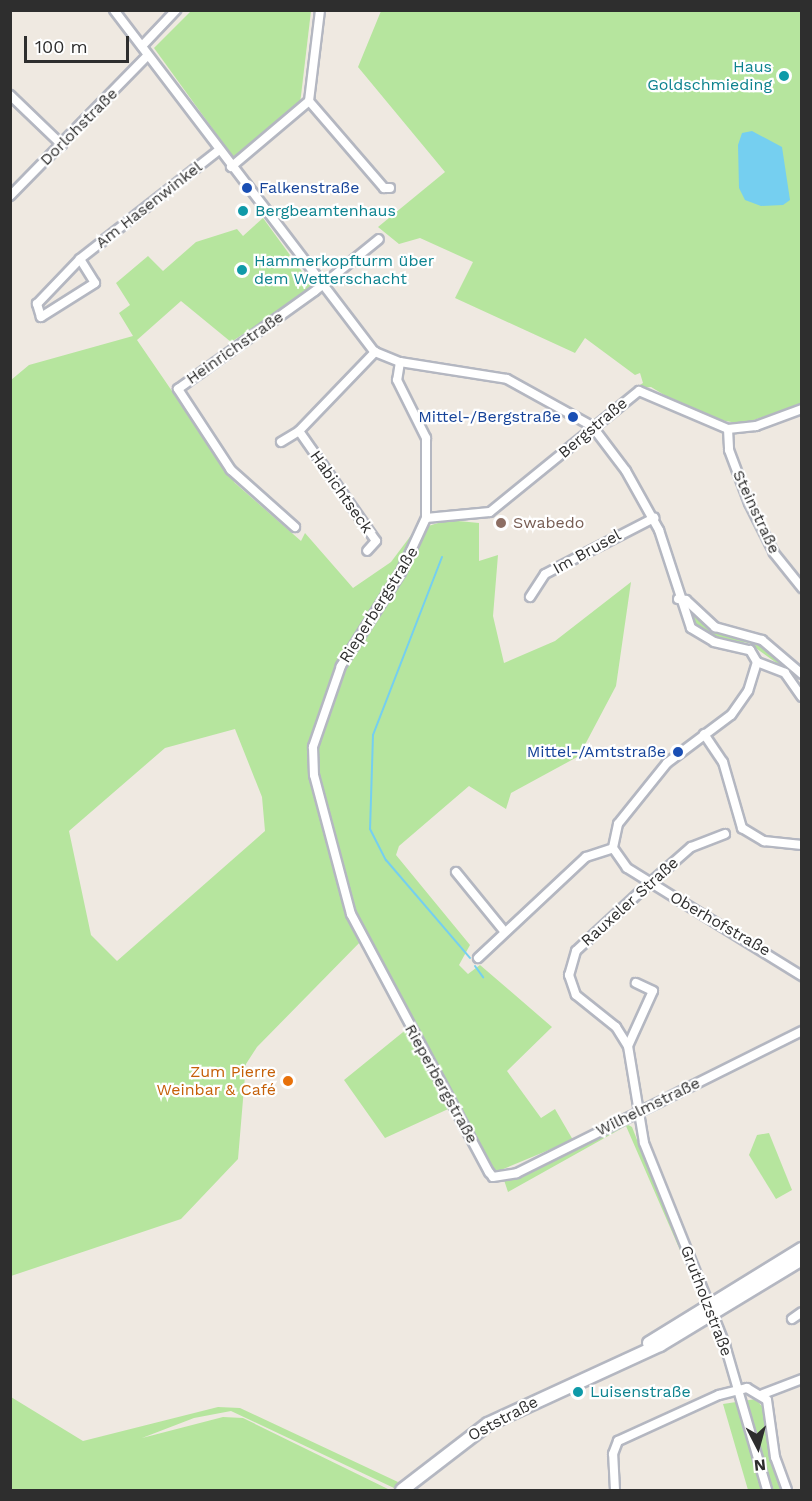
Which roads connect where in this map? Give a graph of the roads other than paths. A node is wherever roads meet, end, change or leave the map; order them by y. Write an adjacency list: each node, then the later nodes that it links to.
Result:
1 (114, 10): 4 (street)
2 (176, 10): 4 (street)
3 (320, 10): 7 (street)
4 (142, 46): 5 (street)
5 (146, 57): 8 (street, Dorlohstraße); 9 (street)
6 (10, 95): 8 (street)
7 (309, 101): 10 (street); 11 (street)
8 (62, 145): 12 (street, Dorlohstraße)
9 (219, 150): 10 (street); 14 (street, Am Hasenwinkel)
10 (231, 167): 15 (street)
11 (390, 188)
12 (10, 196)
13 (379, 238): 15 (street, Heinrichstraße)
14 (80, 260): 14 (street, Am Hasenwinkel)
15 (321, 283): 16 (street); 25 (street, Heinrichstraße)
16 (375, 352): 17 (street); 21 (street)
17 (400, 362): 19 (street); 23 (street, Rieperbergstraße)
18 (801, 409): 20 (street, Bergstraße)
19 (592, 426): 20 (street, Bergstraße); 23 (street, Bergstraße); 24 (street)
20 (728, 429): 27 (street, Steinstraße)
21 (299, 431): 22 (street); 26 (street, Habichtseck)
22 (281, 442)
23 (426, 518): 46 (street, Rieperbergstraße)
24 (654, 518): 28 (street, Im Brusel); 29 (street)
25 (295, 528)
26 (367, 551)
27 (801, 588)
28 (530, 597)
29 (678, 599): 30 (street); 31 (street)
30 (757, 662): 32 (street); 33 (street)
31 (801, 674)
32 (801, 698)
33 (704, 734): 35 (street); 36 (street)
34 (725, 834): 38 (street, Rauxeler Straße)
35 (801, 845)
36 (613, 848): 38 (street, Oberhofstraße); 39 (street)
37 (456, 872): 39 (street)
38 (652, 883): 41 (street, Oberhofstraße); 44 (street, Rauxeler Straße)
39 (506, 932): 40 (street)
40 (478, 958)
41 (800, 971)
42 (636, 983): 44 (street)
43 (801, 1031): 45 (street, Wilhelmstraße)
44 (628, 1046): 45 (street)
45 (638, 1114): 46 (street, Wilhelmstraße); 49 (street, Grutholzstraße)
46 (494, 1177)
47 (801, 1249): 49 (main road)
48 (801, 1259): 49 (main road)
49 (710, 1312): 53 (street, Grutholzstraße); 55 (main road, Oststraße)
50 (801, 1312): 51 (street)
51 (792, 1319)
52 (801, 1379): 54 (street)
53 (737, 1390): 54 (street); 56 (street); 57 (street, Grutholzstraße)
54 (763, 1394): 58 (street)
55 (402, 1491)
56 (615, 1491)
57 (767, 1491)
58 (788, 1491)

